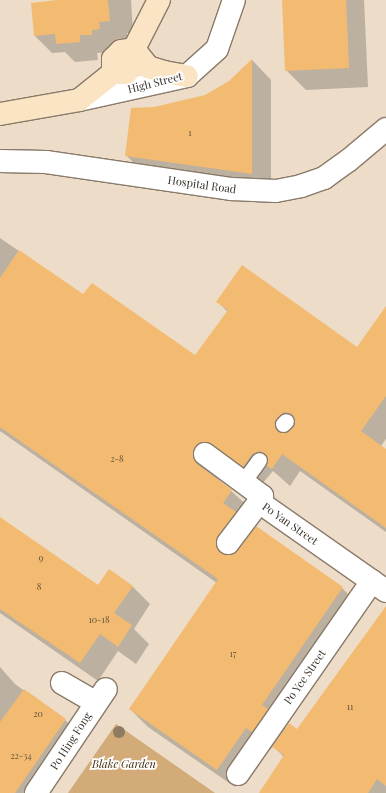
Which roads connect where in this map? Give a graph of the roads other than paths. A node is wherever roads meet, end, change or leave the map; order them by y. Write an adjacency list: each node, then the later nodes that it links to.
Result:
1 (159, 0): 3 (main road)
2 (234, 0): 4 (street, High Street)
3 (134, 49): 4 (main road); 5 (main road)
4 (188, 76): 5 (street, High Street)
5 (79, 100): 6 (main road)
6 (0, 114)
7 (386, 129): 8 (street, Hospital Road)
8 (0, 161)
9 (205, 454): 11 (street, Po Yan Street)
10 (259, 460): 11 (lane)
11 (243, 482): 12 (street, Po Yan Street)
12 (259, 502): 13 (street); 14 (street, Po Yan Street)
13 (228, 543)
14 (379, 586): 16 (street, Po Yee Street)
15 (62, 683): 17 (street, Po Hing Fong)
16 (238, 774)
17 (36, 793)

